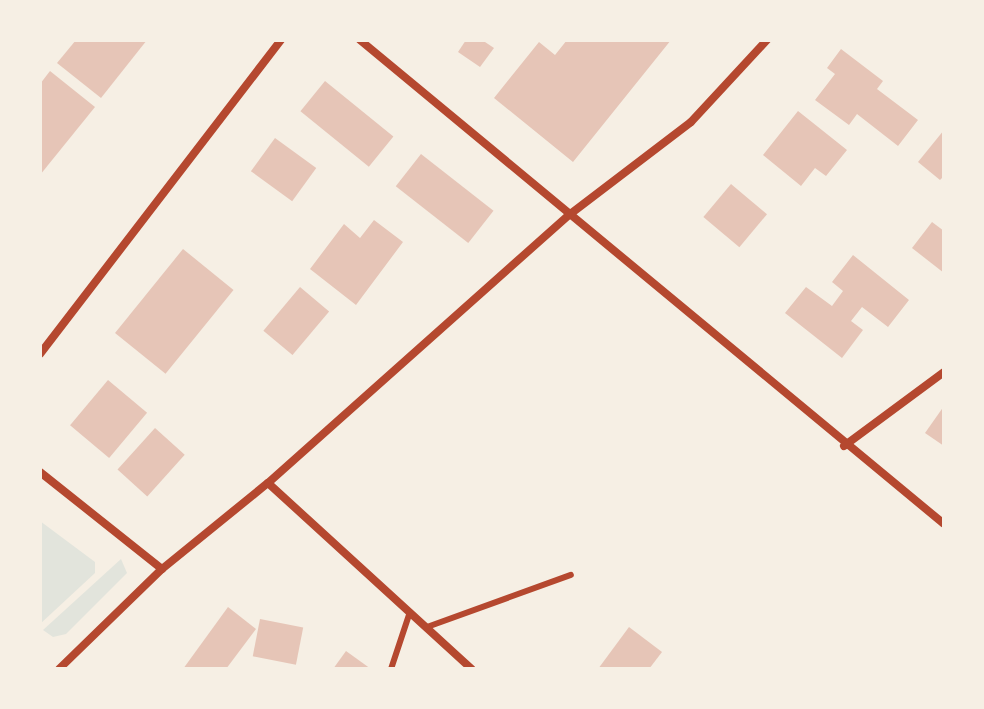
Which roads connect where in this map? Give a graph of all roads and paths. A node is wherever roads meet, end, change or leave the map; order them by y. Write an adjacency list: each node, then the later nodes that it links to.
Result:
1 (281, 40): 5 (street)
2 (360, 40): 4 (street)
3 (767, 40): 4 (street)
4 (569, 215): 7 (street); 9 (street)
5 (40, 354)
6 (944, 372): 7 (street)
7 (844, 446): 10 (street)
8 (40, 472): 11 (street)
9 (268, 483): 11 (street); 13 (street)
10 (944, 524)
11 (162, 569): 15 (street)
12 (571, 575): 14 (lane)
13 (410, 612): 14 (street); 16 (lane)
14 (427, 627): 17 (street)
15 (59, 669)
16 (391, 669)
17 (472, 669)

